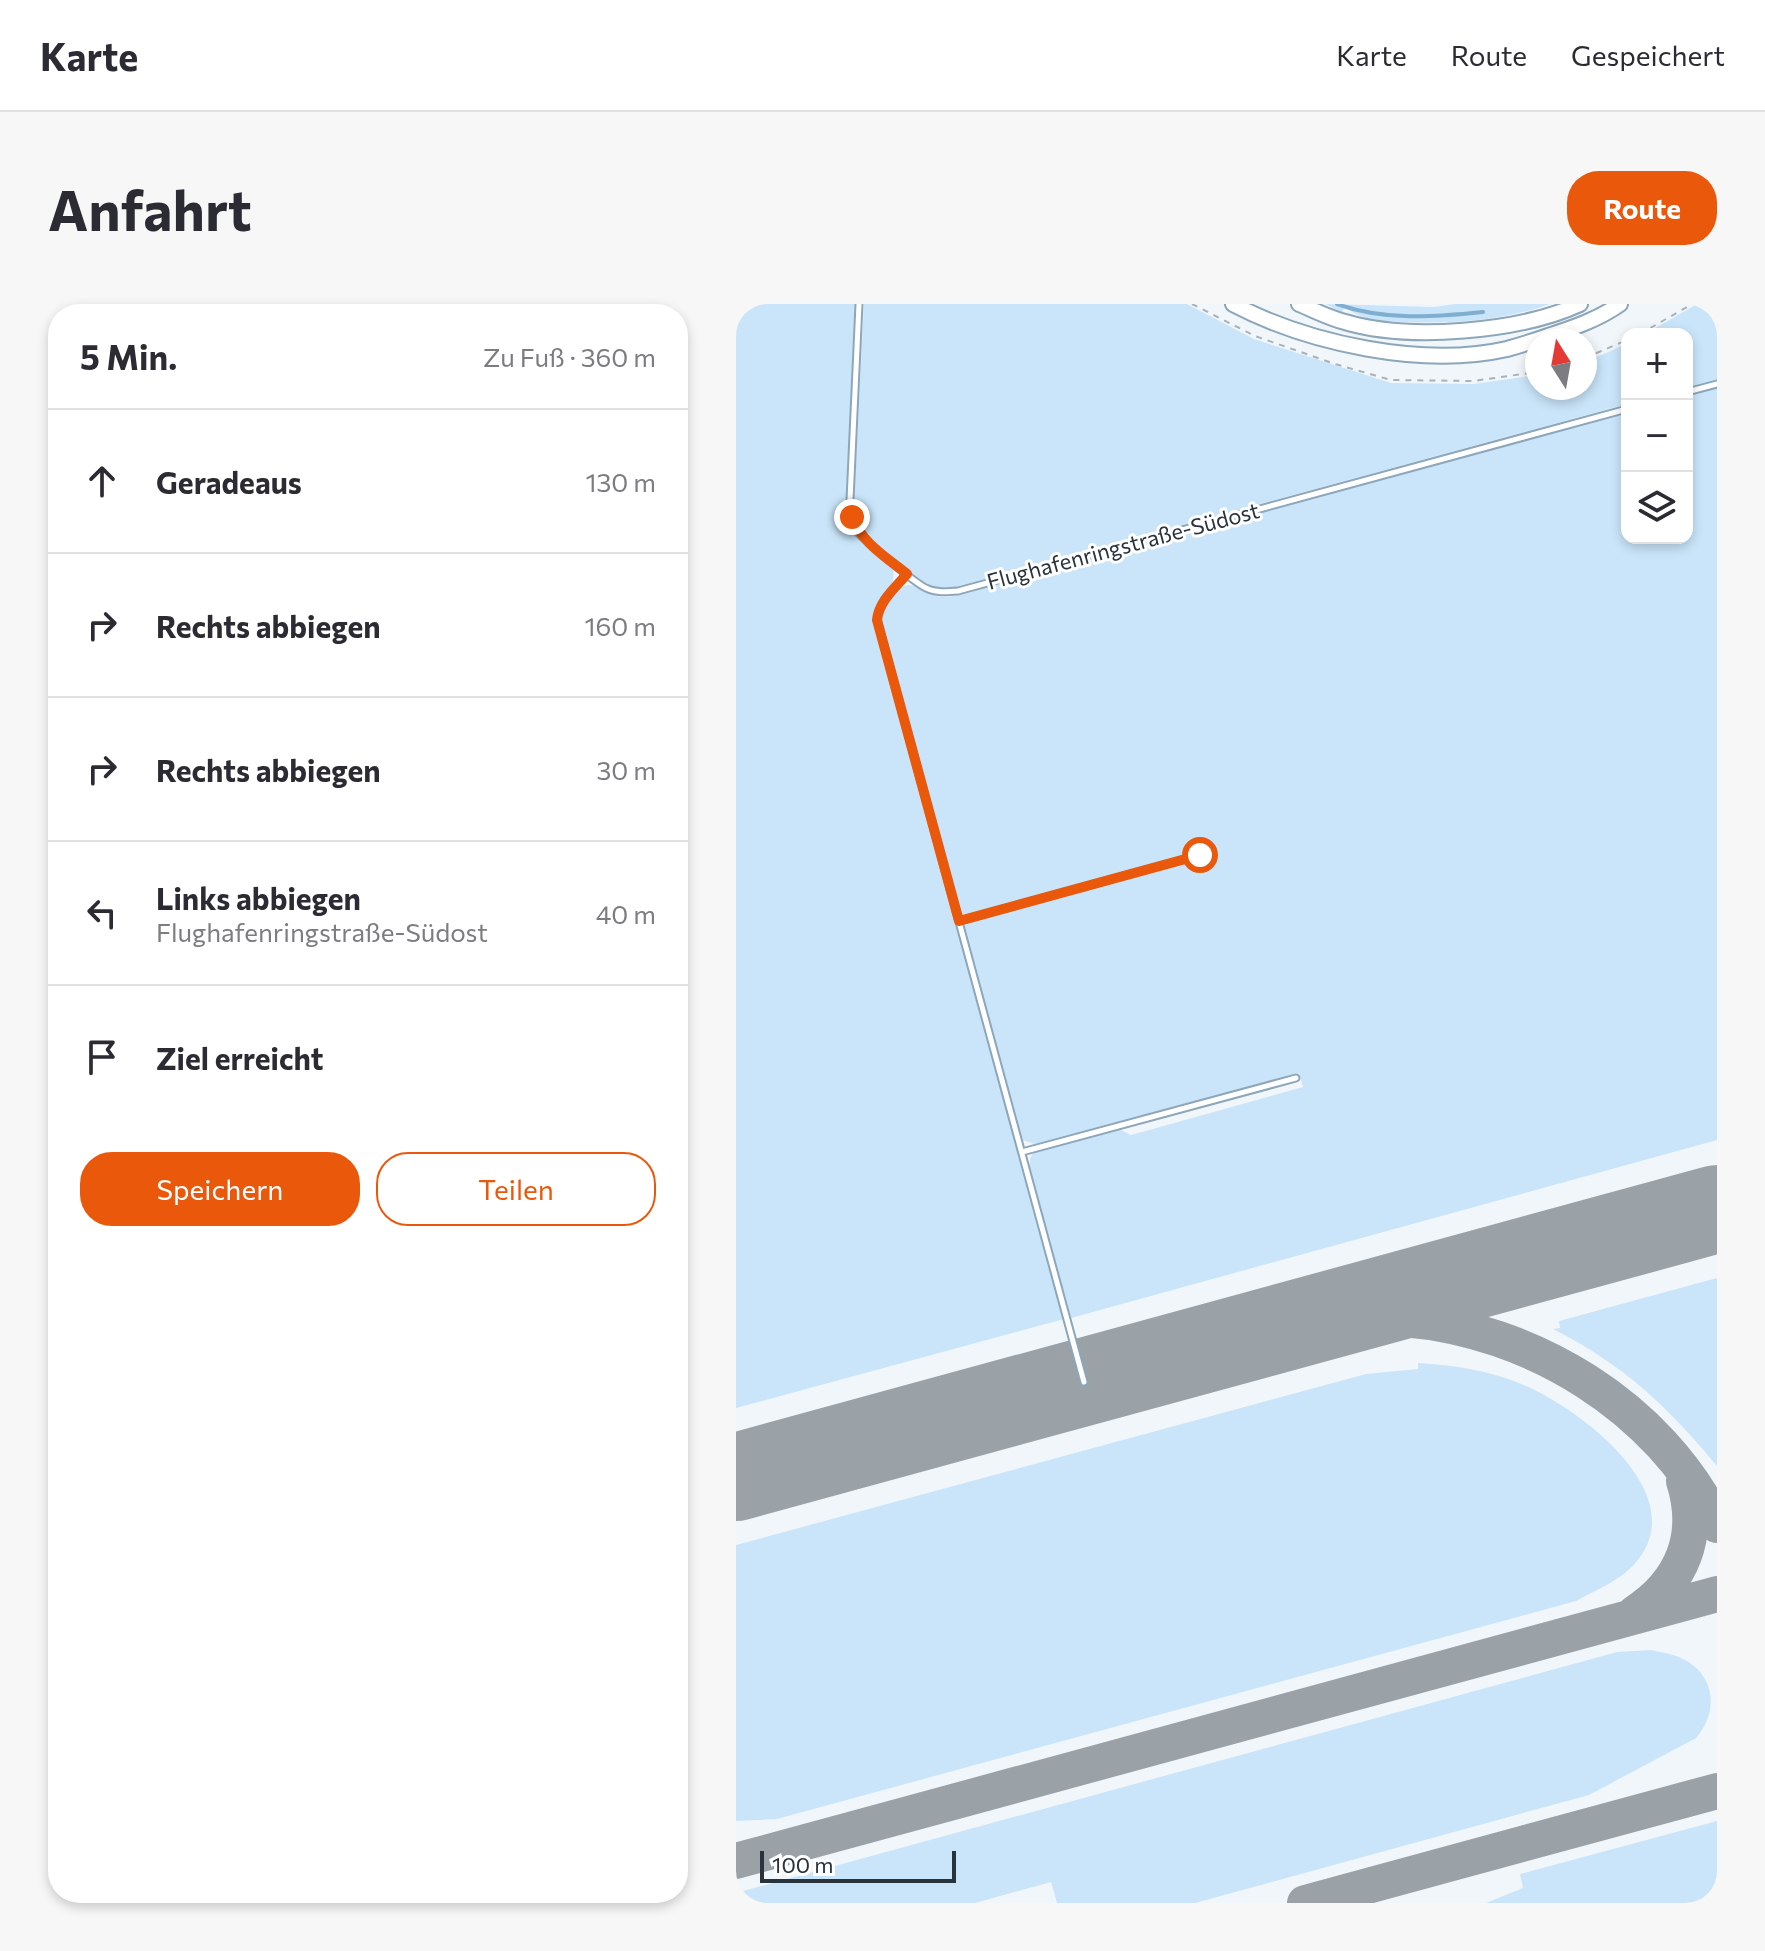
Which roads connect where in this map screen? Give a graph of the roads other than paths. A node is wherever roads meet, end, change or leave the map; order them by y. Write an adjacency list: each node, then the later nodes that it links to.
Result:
1 (859, 304): 9 (lane, Flughafenringstraße-Südost)
2 (1233, 304): 5 (main road)
3 (1299, 304): 4 (main road)
4 (1580, 304)
5 (1620, 304)
6 (1717, 384): 7 (lane)
7 (1693, 390)
8 (1621, 411): 9 (lane, Flughafenringstraße-Südost)
9 (907, 574): 11 (lane)
10 (1200, 855): 11 (lane)
11 (959, 921): 13 (lane)
12 (1296, 1078): 13 (lane)
13 (1022, 1152): 14 (lane)
14 (1084, 1382)

